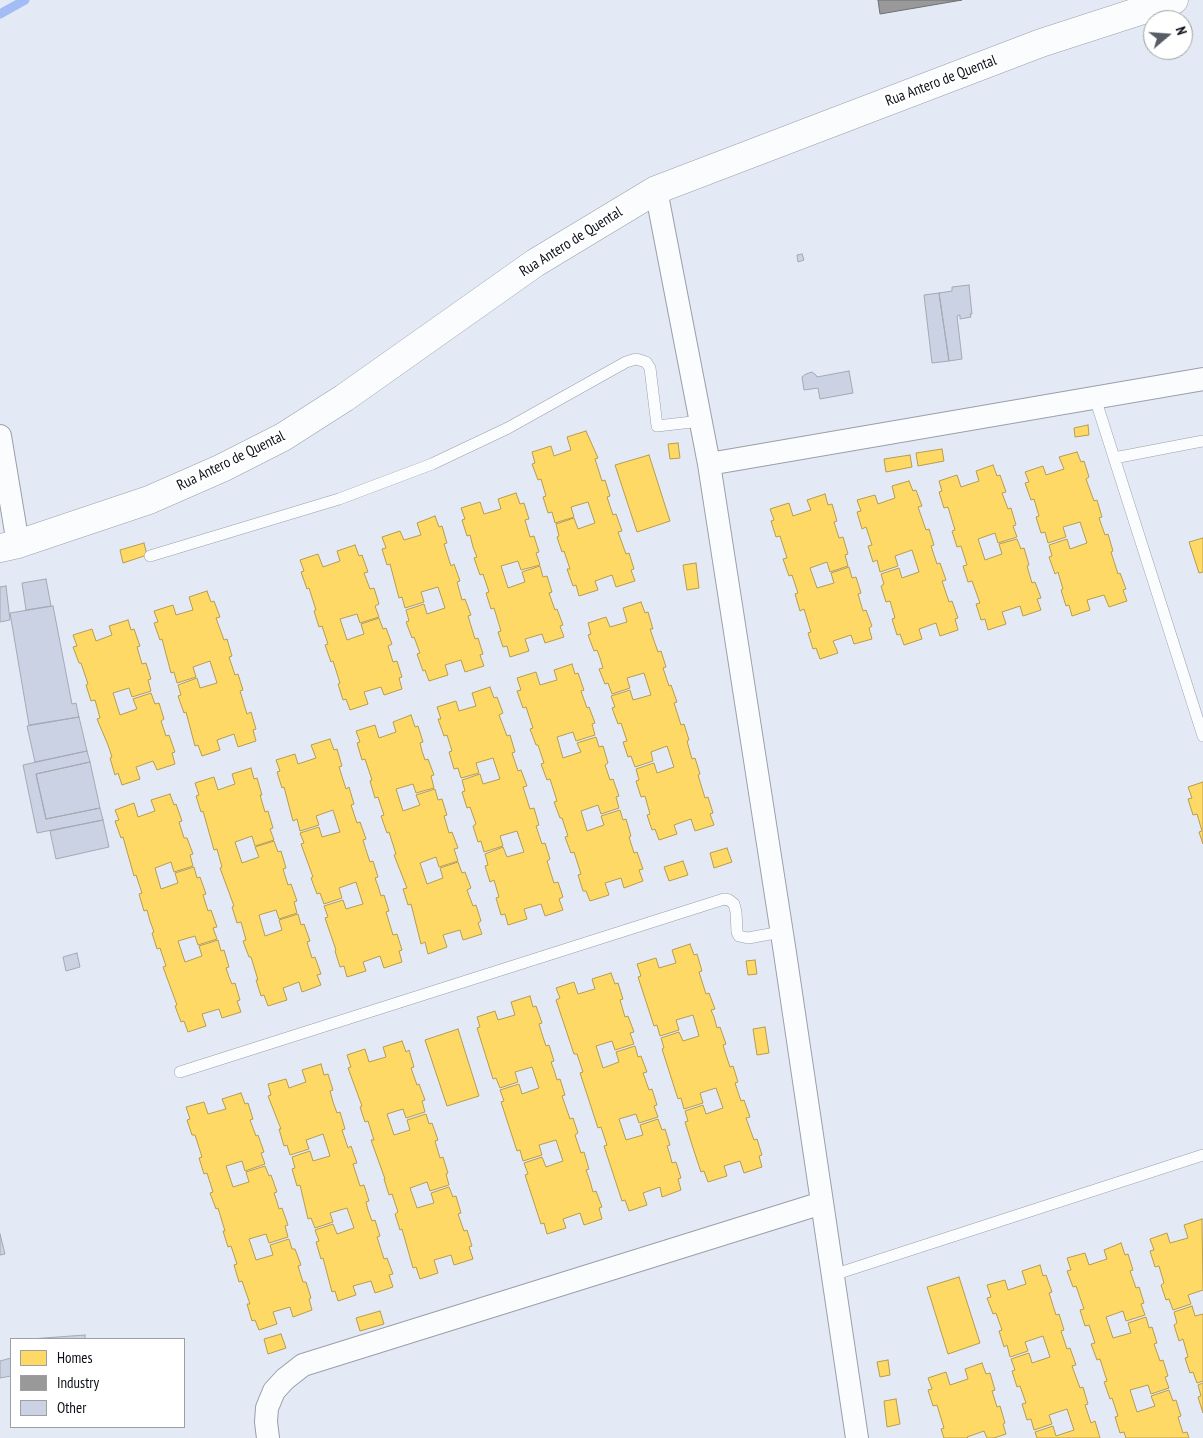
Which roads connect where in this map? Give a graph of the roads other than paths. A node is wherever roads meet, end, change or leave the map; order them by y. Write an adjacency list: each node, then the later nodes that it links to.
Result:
1 (1174, 0): 2 (street, Rua Antero de Quental)
2 (656, 190): 5 (street); 10 (street, Rua Antero de Quental)
3 (1203, 379): 4 (street)
4 (1095, 398): 8 (lane); 9 (street)
5 (702, 421): 9 (street); 11 (lane)
6 (0, 436): 10 (street)
7 (1203, 441): 8 (lane)
8 (1114, 458): 12 (lane)
9 (709, 464): 13 (street)
10 (9, 546)
11 (150, 556)
12 (1203, 736)
13 (781, 932): 14 (lane); 16 (street)
14 (180, 1072)
15 (1203, 1155): 17 (lane)
16 (822, 1203): 17 (street); 18 (street)
17 (833, 1275): 19 (street)
18 (268, 1438)
19 (857, 1438)

